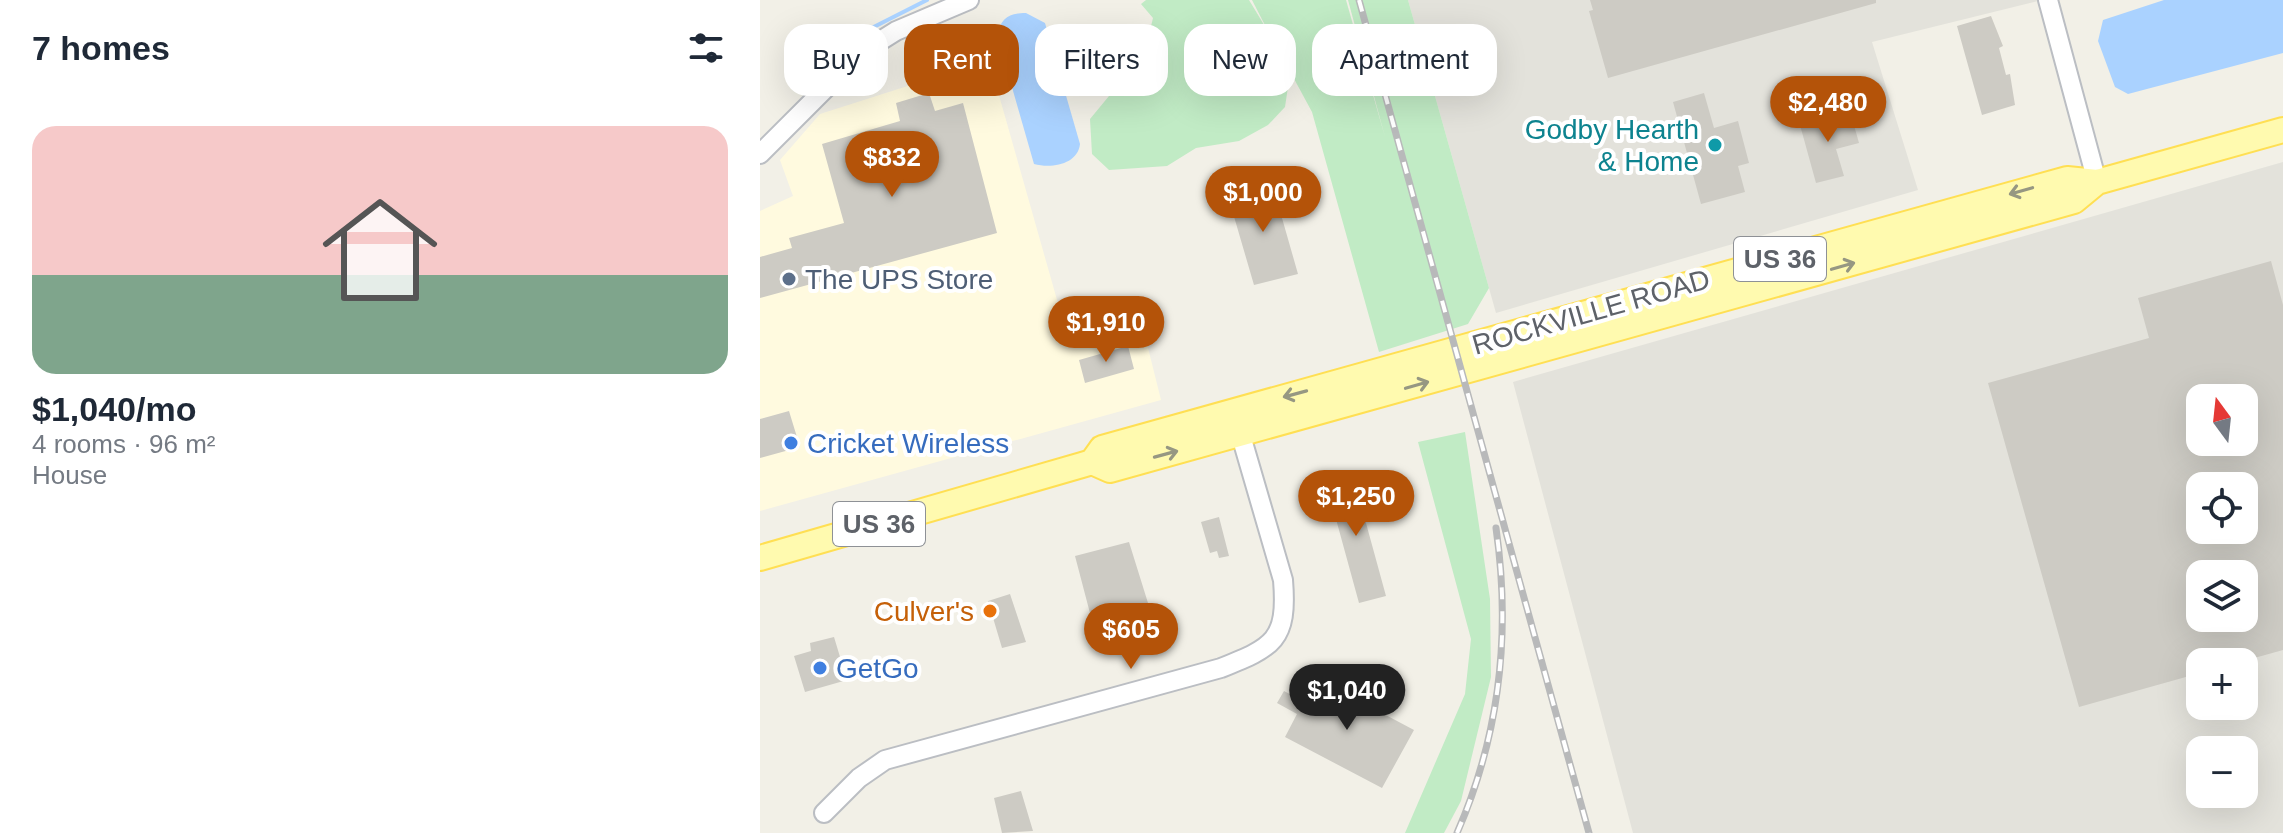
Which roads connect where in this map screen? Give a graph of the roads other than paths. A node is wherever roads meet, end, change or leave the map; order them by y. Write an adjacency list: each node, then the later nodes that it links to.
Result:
1 (969, 0): 4 (street)
2 (2048, 0): 5 (street)
3 (2283, 130): 5 (main road, ROCKVILLE ROAD / US 36)
4 (760, 154)
5 (2097, 182): 6 (main road, ROCKVILLE ROAD / US 36)
6 (1237, 423): 7 (main road, ROCKVILLE ROAD / US 36); 8 (street)
7 (760, 558)
8 (824, 813)

